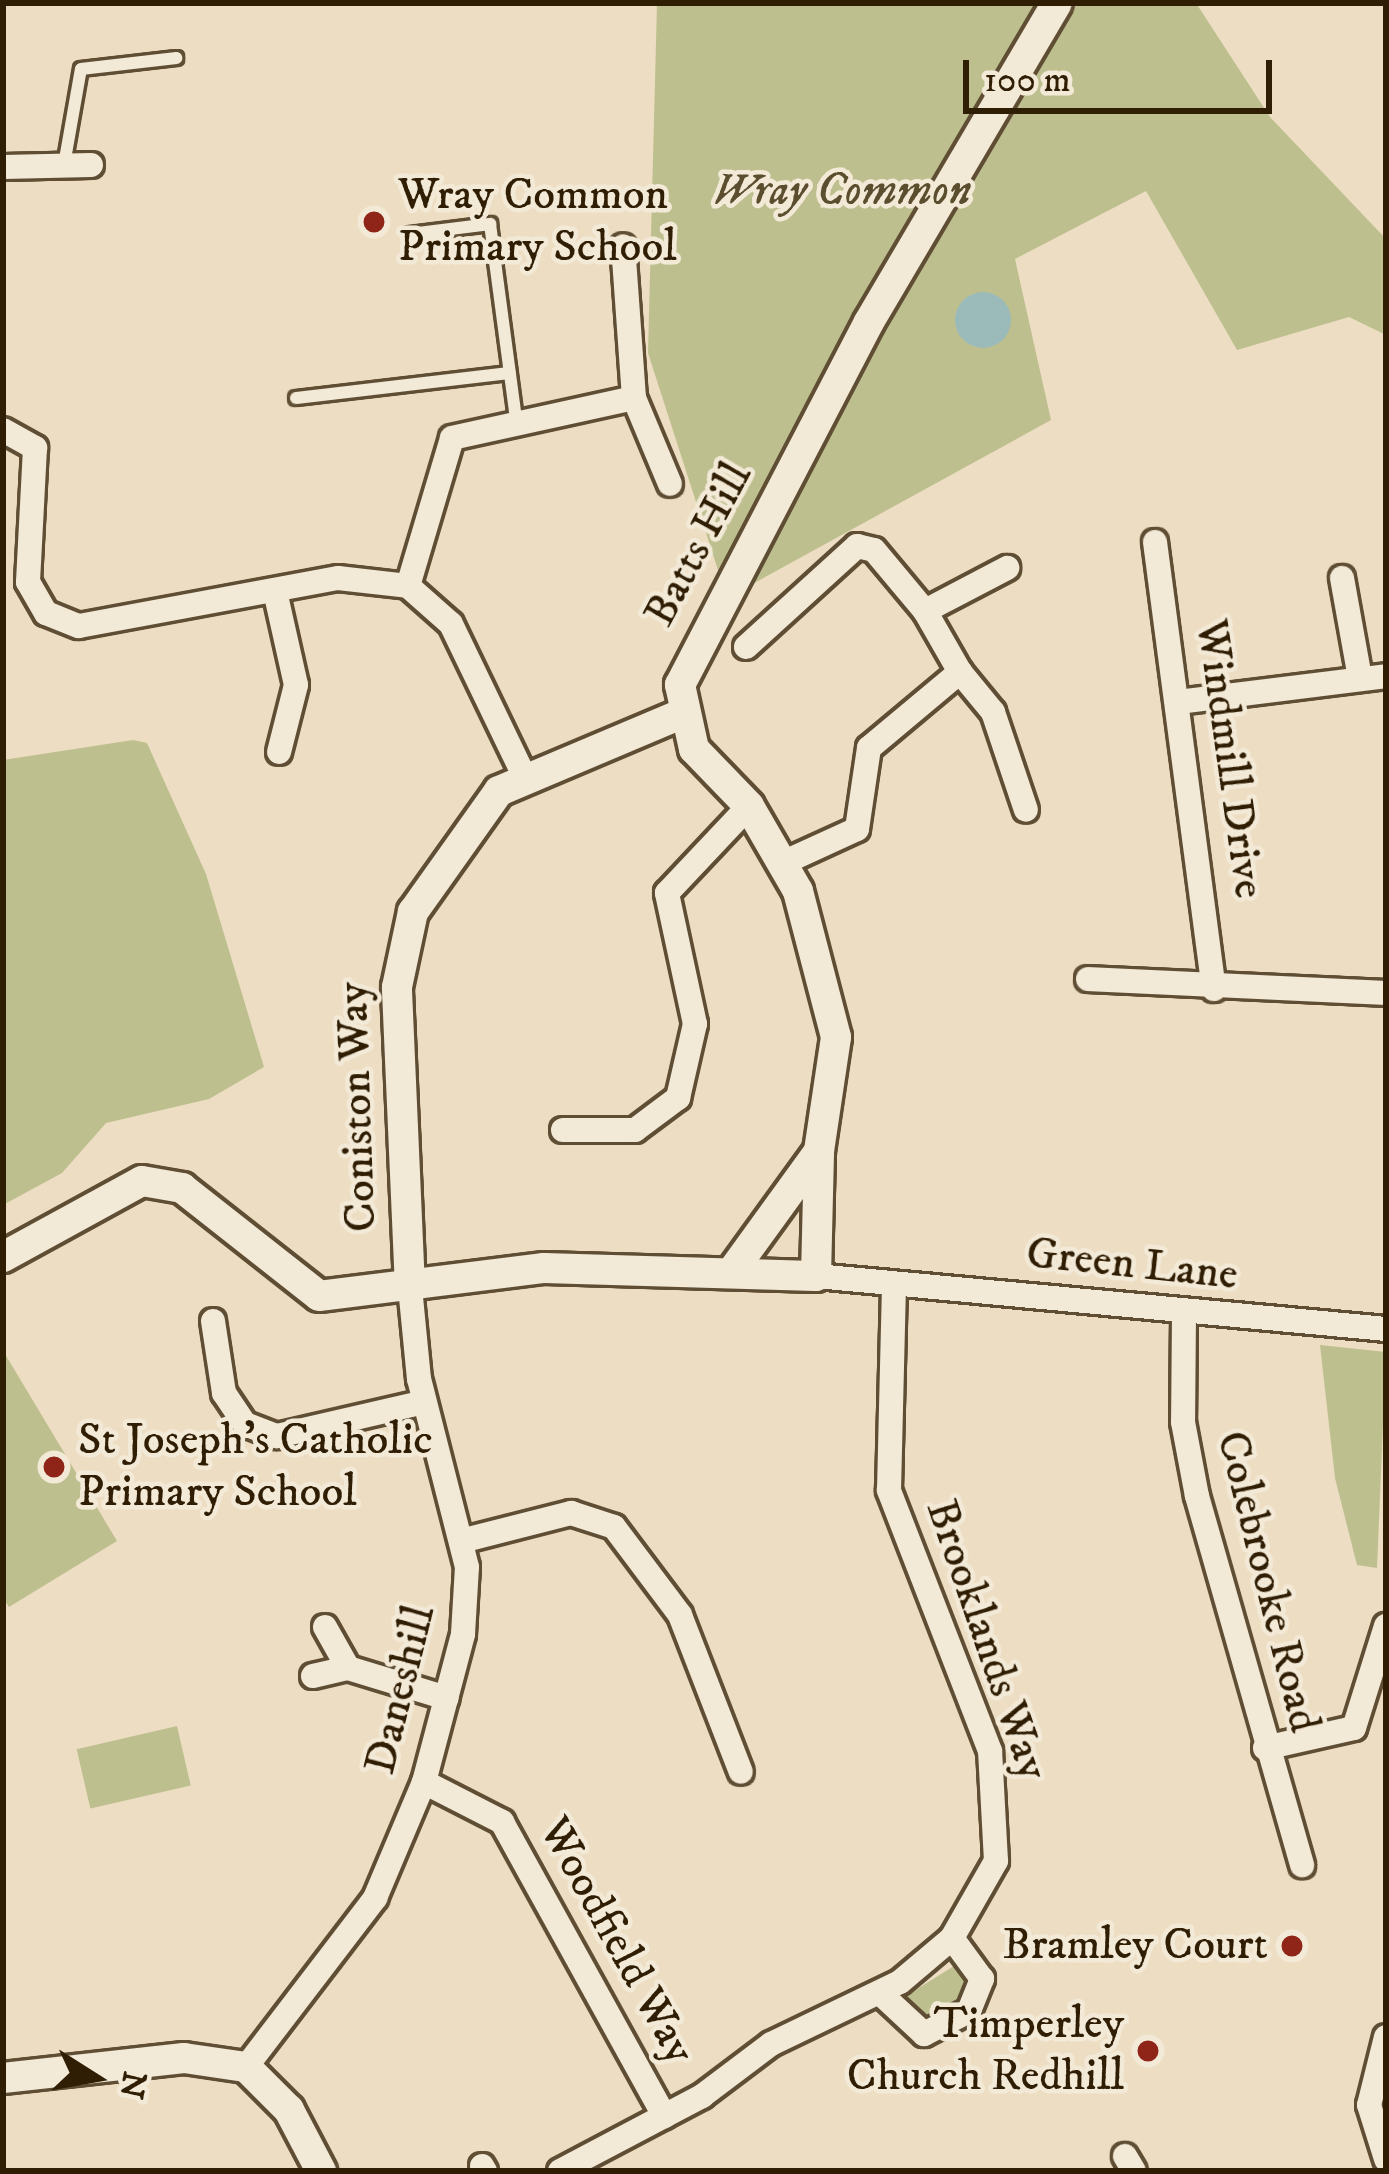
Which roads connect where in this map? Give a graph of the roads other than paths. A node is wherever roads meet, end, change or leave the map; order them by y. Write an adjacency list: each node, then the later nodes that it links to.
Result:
1 (1057, 3): 25 (street, Batts Hill)
2 (176, 58): 4 (lane)
3 (91, 165): 4 (street)
4 (64, 166): 5 (street)
5 (3, 167)
6 (410, 234): 8 (lane)
7 (623, 246): 10 (street)
8 (510, 373): 9 (lane); 11 (lane)
9 (296, 398)
10 (634, 398): 11 (street); 13 (street)
11 (516, 420): 17 (street)
12 (3, 430): 18 (street)
13 (670, 484)
14 (1155, 542): 24 (street, Windmill Drive)
15 (1007, 568): 19 (street)
16 (1342, 578): 23 (street)
17 (408, 586): 18 (street); 27 (street)
18 (275, 591): 26 (street)
19 (926, 611): 20 (street); 21 (street)
20 (746, 647)
21 (960, 672): 29 (street); 30 (street)
22 (1386, 676): 23 (street)
23 (1360, 677): 24 (street)
24 (1178, 702): 32 (street, Windmill Drive)
25 (679, 715): 27 (street, Coniston Way); 28 (street)
26 (279, 752)
27 (525, 778): 40 (street, Coniston Way)
28 (748, 806): 30 (street); 34 (street)
29 (1026, 810)
30 (785, 862): 35 (street)
31 (1088, 979): 32 (street)
32 (1214, 988): 33 (street)
33 (1386, 993)
34 (563, 1130)
35 (819, 1151): 37 (street); 38 (street)
36 (3, 1256): 40 (street)
37 (734, 1270): 38 (street); 40 (street)
38 (817, 1276): 39 (street)
39 (881, 1285): 41 (street, Green Lane); 55 (street, Brooklands Way)
40 (410, 1288): 44 (street, Daneshill)
41 (1184, 1314): 43 (street, Green Lane); 51 (street, Colebrooke Road)
42 (213, 1321): 44 (street)
43 (1386, 1329)
44 (424, 1402): 45 (street, Daneshill)
45 (461, 1540): 50 (street, Daneshill); 52 (street)
46 (1386, 1626): 51 (street)
47 (325, 1627): 48 (street)
48 (348, 1668): 49 (street); 50 (street)
49 (314, 1676)
50 (447, 1698): 53 (street, Daneshill)
51 (1265, 1748): 54 (street, Colebrooke Road)
52 (741, 1772)
53 (424, 1782): 58 (street, Daneshill); 60 (street, Woodfield Way)
54 (1301, 1865)
55 (952, 1938): 56 (street, Brooklands Way); 56 (street)
56 (880, 1994): 60 (street, Brooklands Way)
57 (1386, 2037): 61 (street)
58 (246, 2067): 59 (street); 62 (street)
59 (3, 2078)
60 (664, 2116): 63 (street, Brooklands Way)
61 (1386, 2159)
62 (321, 2171)
63 (560, 2171)

